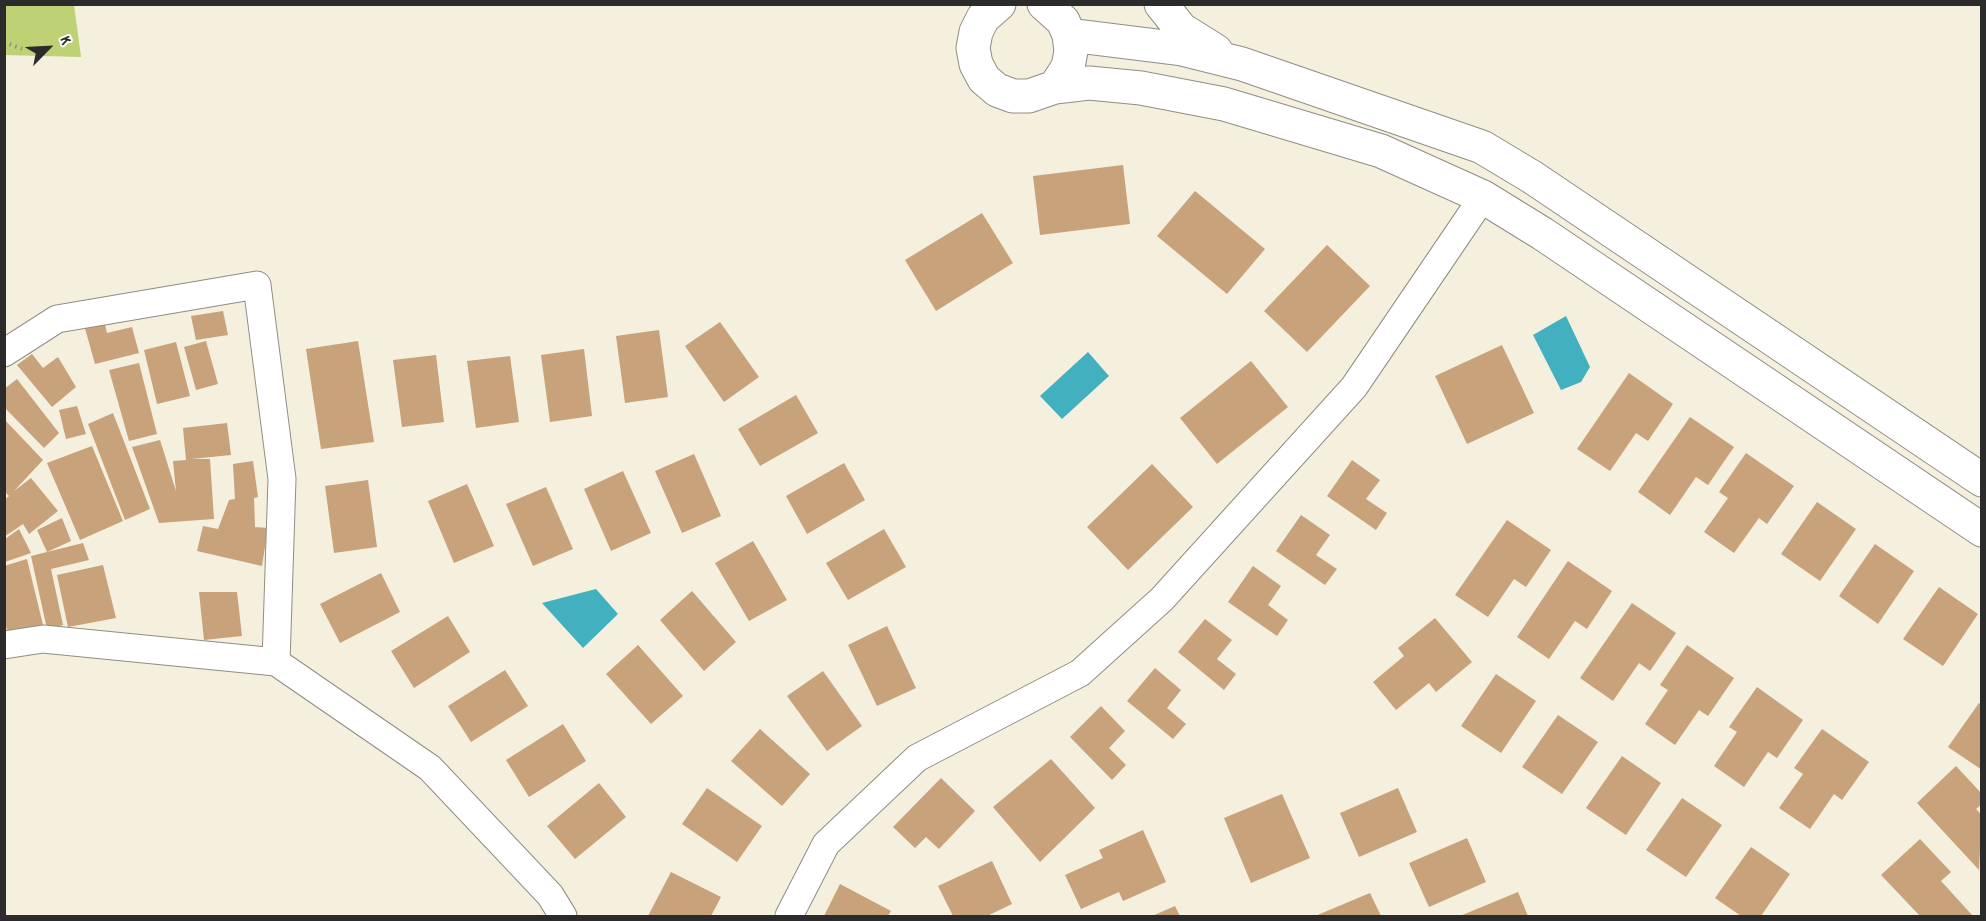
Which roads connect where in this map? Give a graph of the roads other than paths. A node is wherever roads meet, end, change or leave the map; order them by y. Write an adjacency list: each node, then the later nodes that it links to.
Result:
1 (1161, 4): 4 (street)
2 (986, 9): 5 (street)
3 (1055, 13): 4 (street); 5 (street)
4 (1242, 64): 8 (street)
5 (1055, 87): 6 (street)
6 (1483, 197): 9 (street); 13 (street)
7 (4, 353): 11 (street)
8 (1982, 480)
9 (1982, 530)
10 (4, 645): 11 (street)
11 (276, 662): 12 (street)
12 (563, 916)
13 (789, 916)

